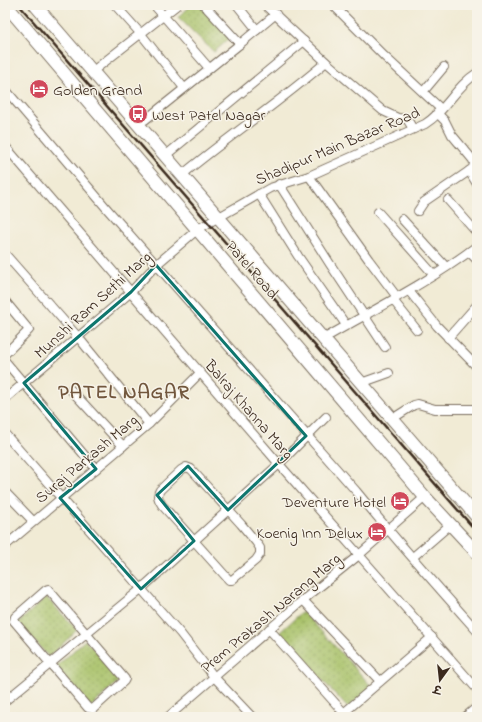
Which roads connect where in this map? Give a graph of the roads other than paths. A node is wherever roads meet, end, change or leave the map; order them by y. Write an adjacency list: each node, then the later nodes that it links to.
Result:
1 (6, 5): 40 (main road, Patel Road)
2 (35, 5): 28 (main road, Patel Road)
3 (115, 5): 13 (street)
4 (154, 5): 11 (street)
5 (177, 5): 11 (street)
6 (204, 5): 15 (street)
7 (237, 5): 12 (street)
8 (265, 5): 10 (street)
9 (333, 5): 23 (street)
10 (276, 14): 12 (street); 14 (street)
11 (164, 16): 13 (street); 19 (street)
12 (257, 30): 15 (street)
13 (141, 34): 17 (street); 21 (street)
14 (304, 41): 16 (street); 28 (street)
15 (240, 44): 19 (street)
16 (326, 62): 26 (street); 30 (street)
17 (98, 67)
18 (444, 67): 23 (street)
19 (210, 68): 21 (street)
20 (477, 73): 24 (street, Shadipur Main Bazar Road)
21 (184, 88): 25 (street)
22 (5, 89): 46 (street)
23 (423, 92): 24 (street)
24 (439, 111): 26 (street, Shadipur Main Bazar Road); 29 (street)
25 (145, 120)
26 (413, 129): 31 (street, Shadipur Main Bazar Road)
27 (6, 149): 50 (street, Balraj Khanna Marg)
28 (165, 156): 30 (main road, Patel Road)
29 (469, 171): 33 (street); 36 (street)
30 (182, 174): 38 (main road, Patel Road)
31 (309, 176): 32 (street, Shadipur Main Bazar Road); 51 (street)
32 (279, 184): 34 (street, Shadipur Main Bazar Road); 54 (street)
33 (477, 184)
34 (259, 194): 38 (street, Shadipur Main Bazar Road); 55 (street)
35 (448, 200): 41 (street)
36 (418, 211)
37 (378, 212): 48 (street)
38 (218, 217): 40 (street, Shadipur Main Bazar Road); 58 (main road, Patel Road)
39 (402, 219): 47 (street)
40 (198, 229): 46 (street, Munshi Ram Sethi Marg); 80 (main road, Patel Road)
41 (477, 233)
42 (477, 246): 43 (street)
43 (469, 252): 45 (street); 47 (street)
44 (5, 254): 57 (street)
45 (477, 260)
46 (156, 265): 50 (street, Munshi Ram Sethi Marg); 75 (street)
47 (446, 267): 48 (street)
48 (434, 275): 49 (street)
49 (409, 291): 51 (street); 59 (street)
50 (131, 292): 57 (street, Munshi Ram Sethi Marg); 64 (street, Balraj Khanna Marg)
51 (395, 298): 54 (street); 56 (street)
52 (5, 301): 61 (street)
53 (477, 305): 59 (street)
54 (364, 316): 55 (street); 60 (street)
55 (346, 325): 58 (street)
56 (417, 330)
57 (78, 337): 66 (street, Munshi Ram Sethi Marg); 73 (street)
58 (323, 338): 67 (main road, Patel Road)
59 (448, 338): 63 (street)
60 (385, 347)
61 (5, 354)
62 (5, 361): 66 (street)
63 (477, 367)
64 (200, 373): 73 (street, Suraj Parkash Marg); 77 (street, Balraj Khanna Marg)
65 (389, 373): 67 (street)
66 (24, 383): 69 (street, Munshi Ram Sethi Marg); 78 (street)
67 (361, 383): 72 (main road, Patel Road)
68 (71, 390): 76 (street)
69 (5, 399)
70 (477, 409): 72 (street)
71 (326, 417): 75 (street)
72 (392, 419): 83 (main road, Patel Road)
73 (149, 424): 76 (street, Suraj Parkash Marg)
74 (5, 434): 81 (street)
75 (306, 436): 77 (street); 86 (street)
76 (123, 446): 78 (street, Suraj Parkash Marg)
77 (279, 464): 82 (street); 90 (street, Balraj Khanna Marg)
78 (96, 469): 81 (street, Suraj Parkash Marg)
79 (5, 492): 84 (street)
80 (425, 497): 85 (main road, Patel Road); 86 (street, Prem Prakash Narang Marg)
81 (60, 498): 84 (street, Suraj Parkash Marg); 92 (street)
82 (228, 510): 87 (street); 87 (street); 87 (street)
83 (477, 517)
84 (33, 521): 88 (street, Suraj Parkash Marg)
85 (451, 524): 89 (main road, Patel Road); 91 (street)
86 (387, 530): 90 (street, Prem Prakash Narang Marg); 91 (street)
87 (194, 541): 92 (street)
88 (6, 543)
89 (477, 552)
90 (359, 555): 93 (street, Prem Prakash Narang Marg); 97 (street, Balraj Khanna Marg)
91 (412, 557): 94 (street)
92 (141, 589): 96 (street); 99 (street)
93 (303, 600): 95 (street, Prem Prakash Narang Marg); 100 (street)
94 (476, 628)
95 (270, 629): 99 (street, Prem Prakash Narang Marg); 104 (street)
96 (86, 635): 98 (street); 98 (street); 98 (street)
97 (432, 637): 100 (street); 101 (street, Balraj Khanna Marg)
98 (51, 663): 102 (street)
99 (215, 678): 105 (street, Prem Prakash Narang Marg); 106 (street)
100 (380, 681): 104 (street)
101 (477, 689)
102 (5, 701)
103 (477, 707): 107 (street)
104 (341, 715)
105 (168, 717)
106 (252, 717)
107 (465, 717)

